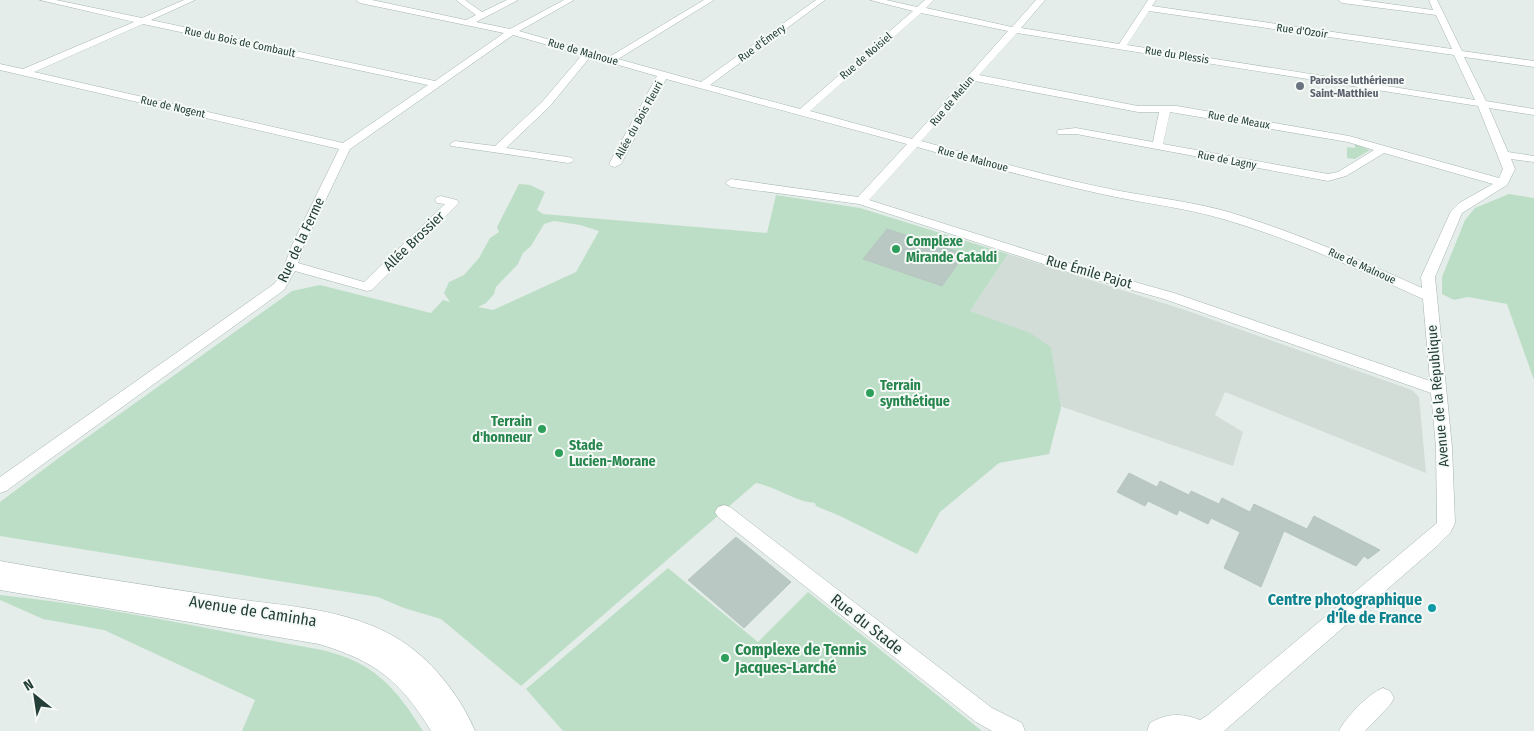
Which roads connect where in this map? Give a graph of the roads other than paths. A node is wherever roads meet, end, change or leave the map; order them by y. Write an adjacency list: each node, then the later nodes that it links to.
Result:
1 (44, 0): 18 (street, Rue du Bois de Combault)
2 (191, 0): 18 (street)
3 (360, 0): 19 (street)
4 (460, 0): 17 (street)
5 (514, 0): 17 (street)
6 (570, 0): 21 (street)
7 (710, 0): 25 (street)
8 (821, 0): 32 (street, Rue d'Émery)
9 (874, 0): 15 (street, Rue du Plessis)
10 (930, 0): 15 (street, Rue de Noisiel)
11 (1041, 0): 20 (street, Rue de Melun)
12 (1342, 0): 16 (street)
13 (1433, 0): 16 (street)
14 (1150, 4): 22 (street); 23 (street, Rue d'Ozoir)
15 (919, 10): 20 (street, Rue du Plessis); 36 (street, Rue de Noisiel)
16 (1439, 13): 23 (street)
17 (482, 16): 19 (street)
18 (142, 21): 28 (street); 31 (street, Rue du Bois de Combault)
19 (467, 23): 21 (street)
20 (1015, 30): 22 (street, Rue du Plessis); 30 (street, Rue de Melun)
21 (512, 32): 24 (street, Rue de Malnoue); 31 (street)
22 (1122, 46): 33 (street, Rue du Plessis)
23 (1457, 53): 26 (street, Rue d'Ozoir); 33 (street)
24 (588, 54): 25 (street, Rue de Malnoue); 43 (street)
25 (610, 60): 29 (street, Rue de Malnoue)
26 (1534, 64)
27 (0, 67): 28 (street, Rue de Nogent)
28 (23, 73): 40 (street, Rue de Nogent)
29 (664, 75): 32 (street, Rue de Malnoue); 47 (street, Allée du Bois Fleuri)
30 (972, 77): 34 (street, Rue de Meaux); 39 (street, Rue de Melun)
31 (437, 84): 40 (street)
32 (702, 86): 36 (street, Rue de Malnoue)
33 (1482, 104): 35 (street, Rue du Plessis); 44 (street)
34 (1166, 109): 41 (street); 42 (street, Rue de Meaux)
35 (1534, 112)
36 (802, 113): 39 (street, Rue de Malnoue)
37 (1062, 132): 41 (street, Rue de Lagny)
38 (455, 144): 43 (street)
39 (915, 144): 51 (street, Rue de Melun); 55 (street, Rue de Malnoue)
40 (345, 147): 52 (street, Rue de la Ferme)
41 (1158, 147): 42 (street, Rue de Lagny)
42 (1384, 148): 49 (street, Rue de Meaux)
43 (498, 150): 46 (street)
44 (1504, 154): 45 (street); 49 (street)
45 (1534, 159)
46 (568, 160)
47 (615, 164)
48 (731, 183): 51 (street, Rue Émile Pajot)
49 (1503, 183): 55 (street, Avenue de la République)
50 (441, 200): 53 (street, Allée Brossier)
51 (861, 201): 56 (street, Rue Émile Pajot)
52 (290, 265): 53 (street); 54 (street, Rue de la Ferme)
53 (327, 276): 54 (street)
54 (279, 286): 57 (street, Rue de la Ferme)
55 (1429, 296): 56 (street, Avenue de la République)
56 (1439, 390): 66 (street, Avenue de la République)
57 (0, 486)
58 (724, 512): 64 (street, Rue du Stade)
59 (0, 569): 63 (street, Avenue de Caminha)
60 (0, 582): 62 (street, Avenue de Caminha)
61 (1383, 698): 67 (street)
62 (443, 731)
63 (464, 731)
64 (1014, 731)
65 (1158, 731): 66 (street)
66 (1202, 731)
67 (1350, 731)

